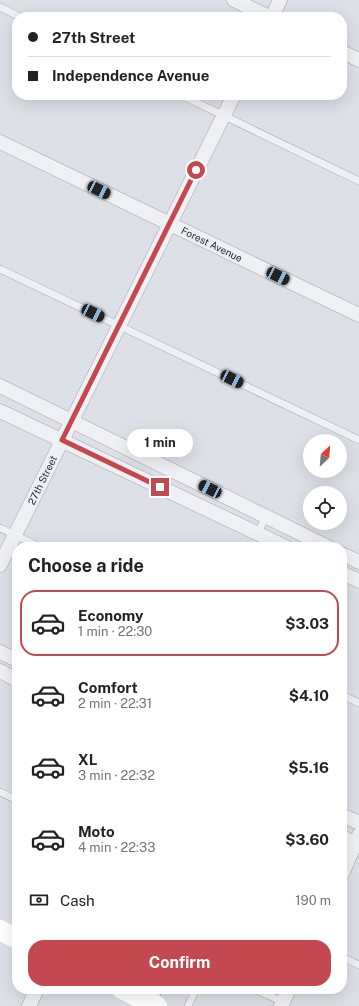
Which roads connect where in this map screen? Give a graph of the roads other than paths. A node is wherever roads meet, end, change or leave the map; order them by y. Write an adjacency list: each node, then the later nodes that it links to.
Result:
1 (234, 0): 4 (street)
2 (280, 0): 5 (street)
3 (0, 7): 6 (lane)
4 (260, 12)
5 (274, 12)
6 (12, 13)
7 (347, 54): 8 (street)
8 (359, 60)
9 (191, 100): 11 (lane)
10 (231, 100): 11 (street, 27th Street)
11 (223, 116): 13 (lane); 14 (street, 27th Street)
12 (0, 142): 14 (street, Forest Avenue)
13 (359, 181)
14 (170, 224): 16 (street, Forest Avenue); 17 (street, 27th Street)
15 (0, 268): 17 (lane)
16 (359, 315)
17 (119, 325): 20 (street, 27th Street); 22 (lane)
18 (0, 386): 20 (street)
19 (0, 411): 21 (street)
20 (72, 420): 21 (street, 27th Street); 23 (street)
21 (62, 440): 25 (street); 26 (street, 27th Street)
22 (359, 440)
23 (266, 516): 25 (lane); 29 (street)
24 (0, 528): 26 (lane)
25 (258, 533): 28 (street)
26 (15, 535): 27 (lane); 32 (street, 27th Street)
27 (30, 542)
28 (276, 542)
29 (318, 542)
30 (347, 556): 31 (street)
31 (359, 562)
32 (0, 565)
33 (347, 576): 34 (street)
34 (359, 582)
35 (0, 652): 36 (street)
36 (12, 658)
37 (0, 672): 38 (street)
38 (12, 678)
39 (347, 697): 40 (lane)
40 (359, 703)
41 (0, 792): 42 (lane)
42 (12, 798)
43 (347, 817): 44 (street)
44 (359, 823)
45 (347, 838): 46 (street)
46 (358, 841): 47 (street)
47 (347, 864)
48 (0, 930): 49 (main road)
49 (12, 936)
50 (347, 959): 51 (lane)
51 (359, 965)
52 (35, 994): 59 (street)
53 (136, 994): 57 (main road)
54 (194, 994): 60 (lane)
55 (264, 994): 58 (lane)
56 (287, 994): 58 (street)
57 (155, 1001)
58 (282, 1004)
59 (29, 1006)
60 (188, 1006)

